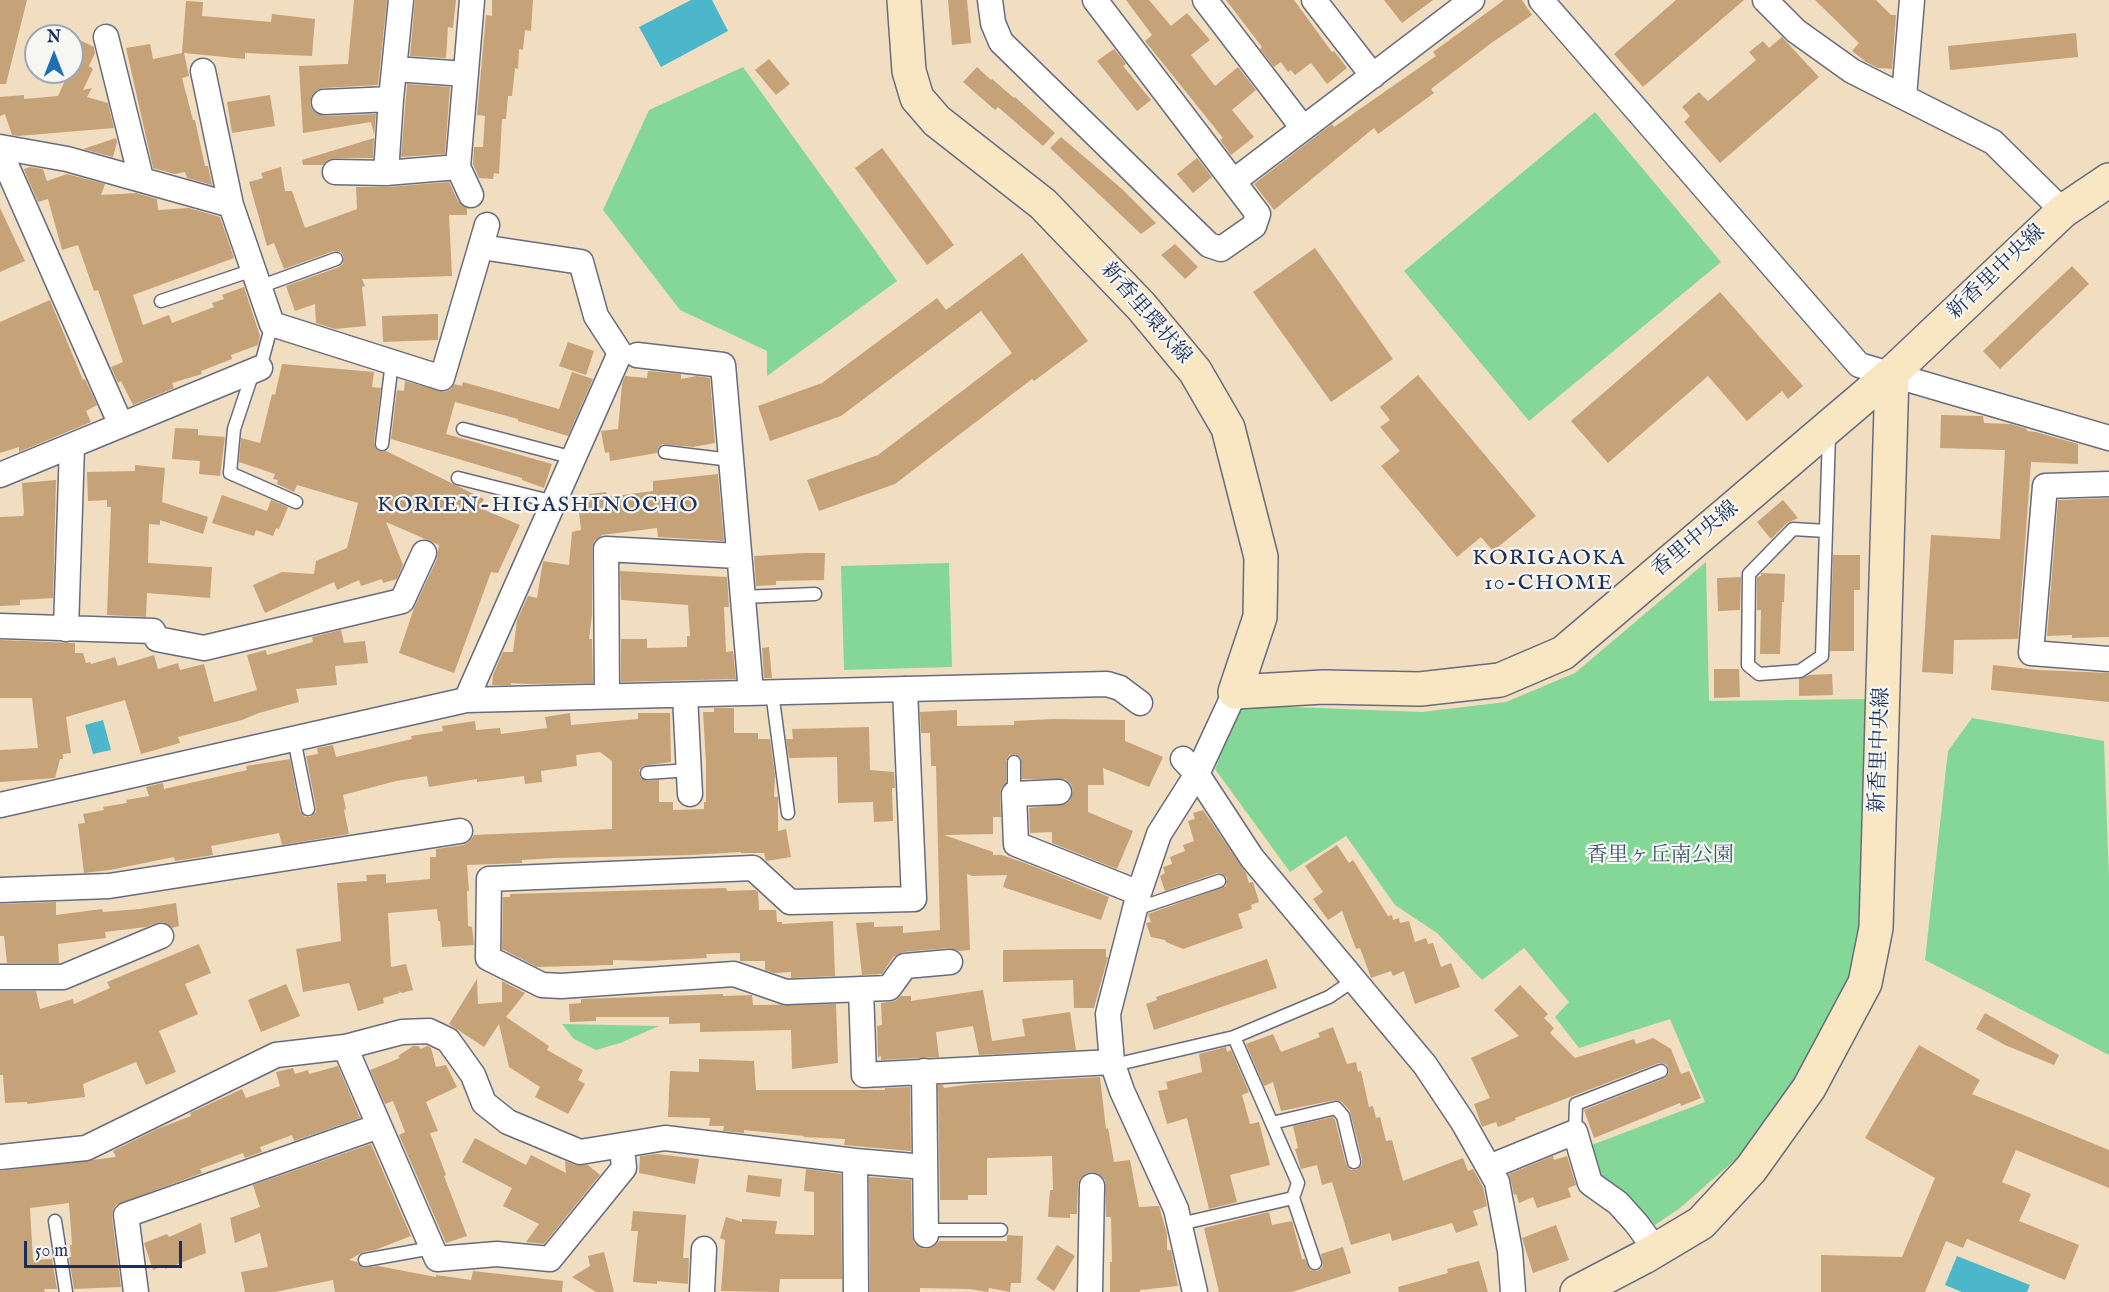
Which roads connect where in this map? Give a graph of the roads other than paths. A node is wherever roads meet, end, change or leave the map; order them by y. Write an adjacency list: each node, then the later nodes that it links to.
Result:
1 (401, 0): 13 (street)
2 (472, 0): 15 (street)
3 (904, 0): 64 (street, 新香里環状線)
4 (990, 0): 28 (street)
5 (1095, 0): 28 (street)
6 (1204, 0): 20 (street)
7 (1314, 0): 16 (street)
8 (1473, 0): 16 (street)
9 (1541, 0): 39 (street)
10 (1765, 0): 17 (street)
11 (1912, 0): 17 (street)
12 (106, 37): 26 (street)
13 (395, 69): 15 (street); 18 (street)
14 (203, 71): 30 (street)
15 (466, 74): 23 (street)
16 (1373, 76): 20 (street)
17 (1904, 97): 31 (street)
18 (391, 99): 19 (street); 25 (street)
19 (324, 102)
20 (1303, 128): 28 (street)
21 (0, 147): 26 (street)
22 (0, 152): 40 (street)
23 (458, 167): 25 (street); 29 (street)
24 (335, 172): 25 (street)
25 (386, 173)
26 (141, 178): 30 (street)
27 (2109, 180): 31 (street, 新香里中央線)
28 (1234, 181)
29 (471, 195)
30 (231, 205): 33 (street)
31 (2063, 211): 39 (street, 新香里中央線)
32 (336, 259): 33 (lane)
33 (256, 279): 34 (lane); 35 (street)
34 (160, 301)
35 (272, 324): 37 (street); 38 (lane)
36 (638, 355): 48 (street)
37 (392, 362): 44 (lane); 47 (street)
38 (257, 369): 40 (street); 52 (lane)
39 (1892, 373): 41 (street, 香里中央線); 43 (street); 110 (street, 新香里中央線)
40 (121, 425): 45 (street)
41 (1829, 427): 54 (lane); 64 (street, 香里中央線)
42 (463, 429): 47 (lane)
43 (2108, 436)
44 (382, 444)
45 (72, 447): 49 (street); 60 (street)
46 (665, 452): 48 (lane)
47 (574, 458): 53 (street)
48 (731, 460): 56 (street)
49 (0, 475)
50 (458, 478): 53 (lane)
51 (2109, 484): 61 (street)
52 (296, 502)
53 (554, 502): 67 (street)
54 (1826, 531): 54 (lane)
55 (424, 553): 60 (street)
56 (738, 556): 58 (street); 65 (street)
57 (815, 594): 58 (lane)
58 (742, 597): 63 (street)
59 (0, 626): 60 (street)
60 (66, 629)
61 (2109, 659)
62 (905, 689): 63 (street); 68 (street); 87 (street)
63 (762, 692): 66 (street); 78 (lane)
64 (1235, 692): 71 (street)
65 (607, 696): 66 (street); 67 (street)
66 (685, 696): 73 (street)
67 (466, 700): 69 (street)
68 (1140, 703)
69 (294, 739): 76 (street); 77 (lane)
70 (1014, 762): 75 (lane)
71 (1190, 766): 82 (street); 86 (street)
72 (647, 773): 73 (lane)
73 (689, 782)
74 (1059, 792): 75 (street)
75 (1014, 794): 82 (street)
76 (0, 805)
77 (308, 809)
78 (788, 813)
79 (460, 831): 81 (street)
80 (1219, 881): 82 (lane)
81 (0, 890)
82 (1138, 901): 90 (street)
83 (161, 936): 85 (street)
84 (950, 962): 87 (street)
85 (0, 977)
86 (1354, 980): 88 (lane); 101 (street)
87 (861, 989): 91 (street)
88 (1234, 1037): 90 (lane); 93 (lane)
89 (345, 1047): 94 (street); 96 (street); 97 (street)
90 (1113, 1064): 91 (street); 105 (street)
91 (924, 1071): 100 (street)
92 (1661, 1071): 95 (lane)
93 (1272, 1123): 99 (lane); 103 (lane)
94 (379, 1126): 108 (street); 114 (street)
95 (1575, 1132): 101 (street); 110 (street)
96 (622, 1147): 98 (street); 108 (street)
97 (0, 1157)
98 (855, 1161): 100 (street); 116 (street)
99 (1354, 1162)
100 (925, 1167): 107 (street)
101 (1489, 1167): 119 (street)
102 (1092, 1186): 117 (street)
103 (1293, 1198): 105 (lane); 112 (lane)
104 (55, 1221): 113 (lane)
105 (1180, 1224): 118 (street)
106 (1002, 1230): 107 (lane)
107 (926, 1233)
108 (432, 1248): 111 (lane)
109 (704, 1249): 115 (street)
110 (1656, 1250): 120 (street, 新香里中央線)
111 (365, 1260)
112 (1315, 1263)
113 (66, 1292)
114 (136, 1292)
115 (702, 1292)
116 (856, 1292)
117 (1090, 1292)
118 (1195, 1292)
119 (1513, 1292)
120 (1577, 1292)

